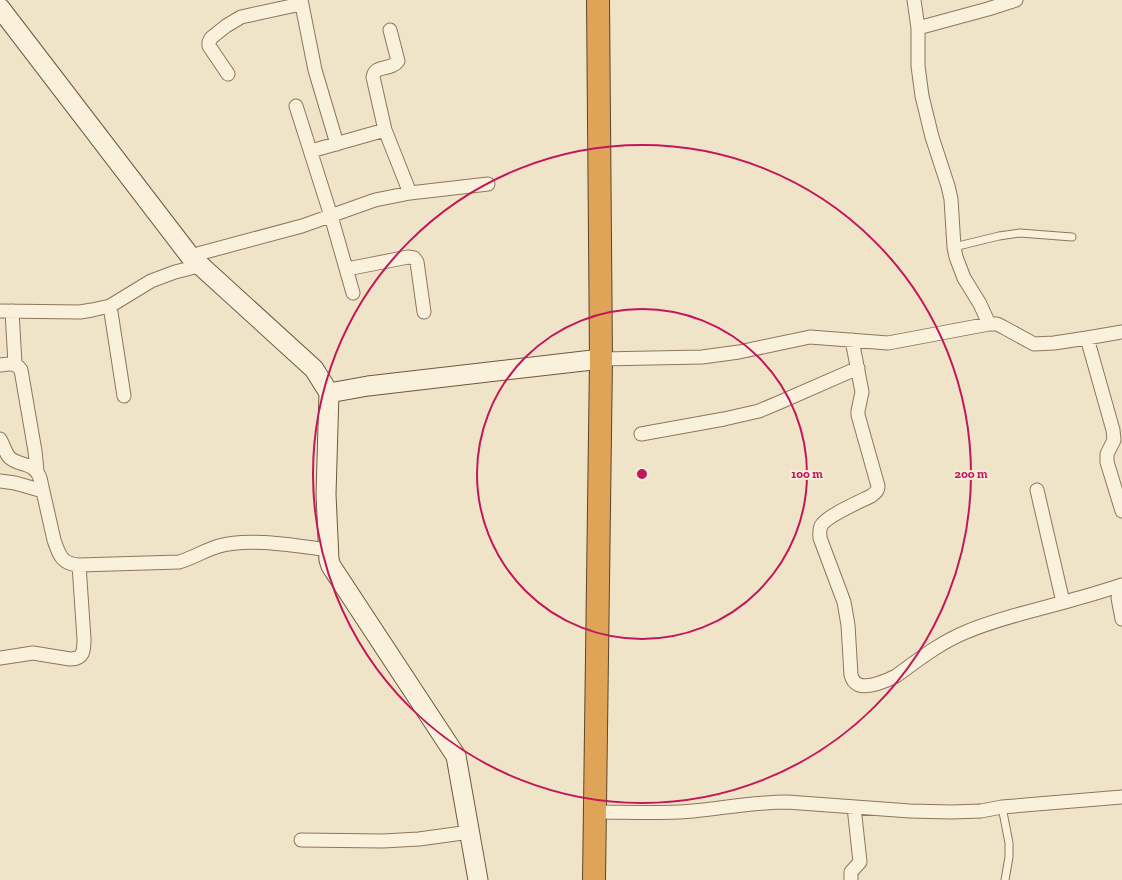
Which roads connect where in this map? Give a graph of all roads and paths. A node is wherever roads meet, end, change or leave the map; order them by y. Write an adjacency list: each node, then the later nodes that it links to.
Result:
1 (598, 0): 28 (highway)
2 (914, 0): 6 (street)
3 (1016, 0): 6 (street)
4 (301, 2): 8 (street); 11 (street)
5 (0, 8): 18 (main road)
6 (918, 28): 17 (street)
7 (390, 30): 10 (street)
8 (228, 74)
9 (296, 106): 12 (street)
10 (386, 130): 11 (street); 14 (street)
11 (336, 144): 12 (street)
12 (311, 151): 15 (street)
13 (488, 184): 14 (street)
14 (410, 193): 15 (street)
15 (332, 216): 18 (street); 19 (street)
16 (1072, 237): 17 (lane)
17 (954, 247): 24 (street)
18 (194, 261): 21 (street); 32 (main road)
19 (347, 269): 20 (street); 23 (street)
20 (353, 293)
21 (110, 306): 22 (street); 33 (street)
22 (6, 311): 29 (street)
23 (424, 312)
24 (989, 324): 26 (street); 27 (street)
25 (1122, 332): 26 (street)
26 (1088, 338): 40 (street)
27 (852, 340): 28 (street); 31 (street)
28 (602, 359): 32 (main road); 51 (highway)
29 (15, 364): 30 (street); 36 (street)
30 (0, 365)
31 (858, 368): 34 (street); 45 (street)
32 (329, 394): 41 (main road)
33 (124, 396)
34 (641, 434)
35 (0, 439): 36 (street)
36 (37, 471): 39 (street)
37 (0, 481): 39 (street)
38 (1037, 490): 45 (street)
39 (43, 491): 42 (street)
40 (1122, 510)
41 (329, 555): 42 (street); 52 (main road)
42 (79, 565): 47 (street)
43 (1122, 585): 45 (street)
44 (1122, 590): 46 (street)
45 (1063, 602)
46 (1122, 619)
47 (0, 658)
48 (1122, 797): 50 (street)
49 (854, 807): 50 (street); 51 (street); 56 (street)
50 (1002, 807): 57 (lane)
51 (595, 812): 55 (highway)
52 (470, 832): 53 (street); 54 (main road)
53 (301, 840)
54 (478, 880)
55 (594, 880)
56 (851, 880)
57 (1005, 880)

